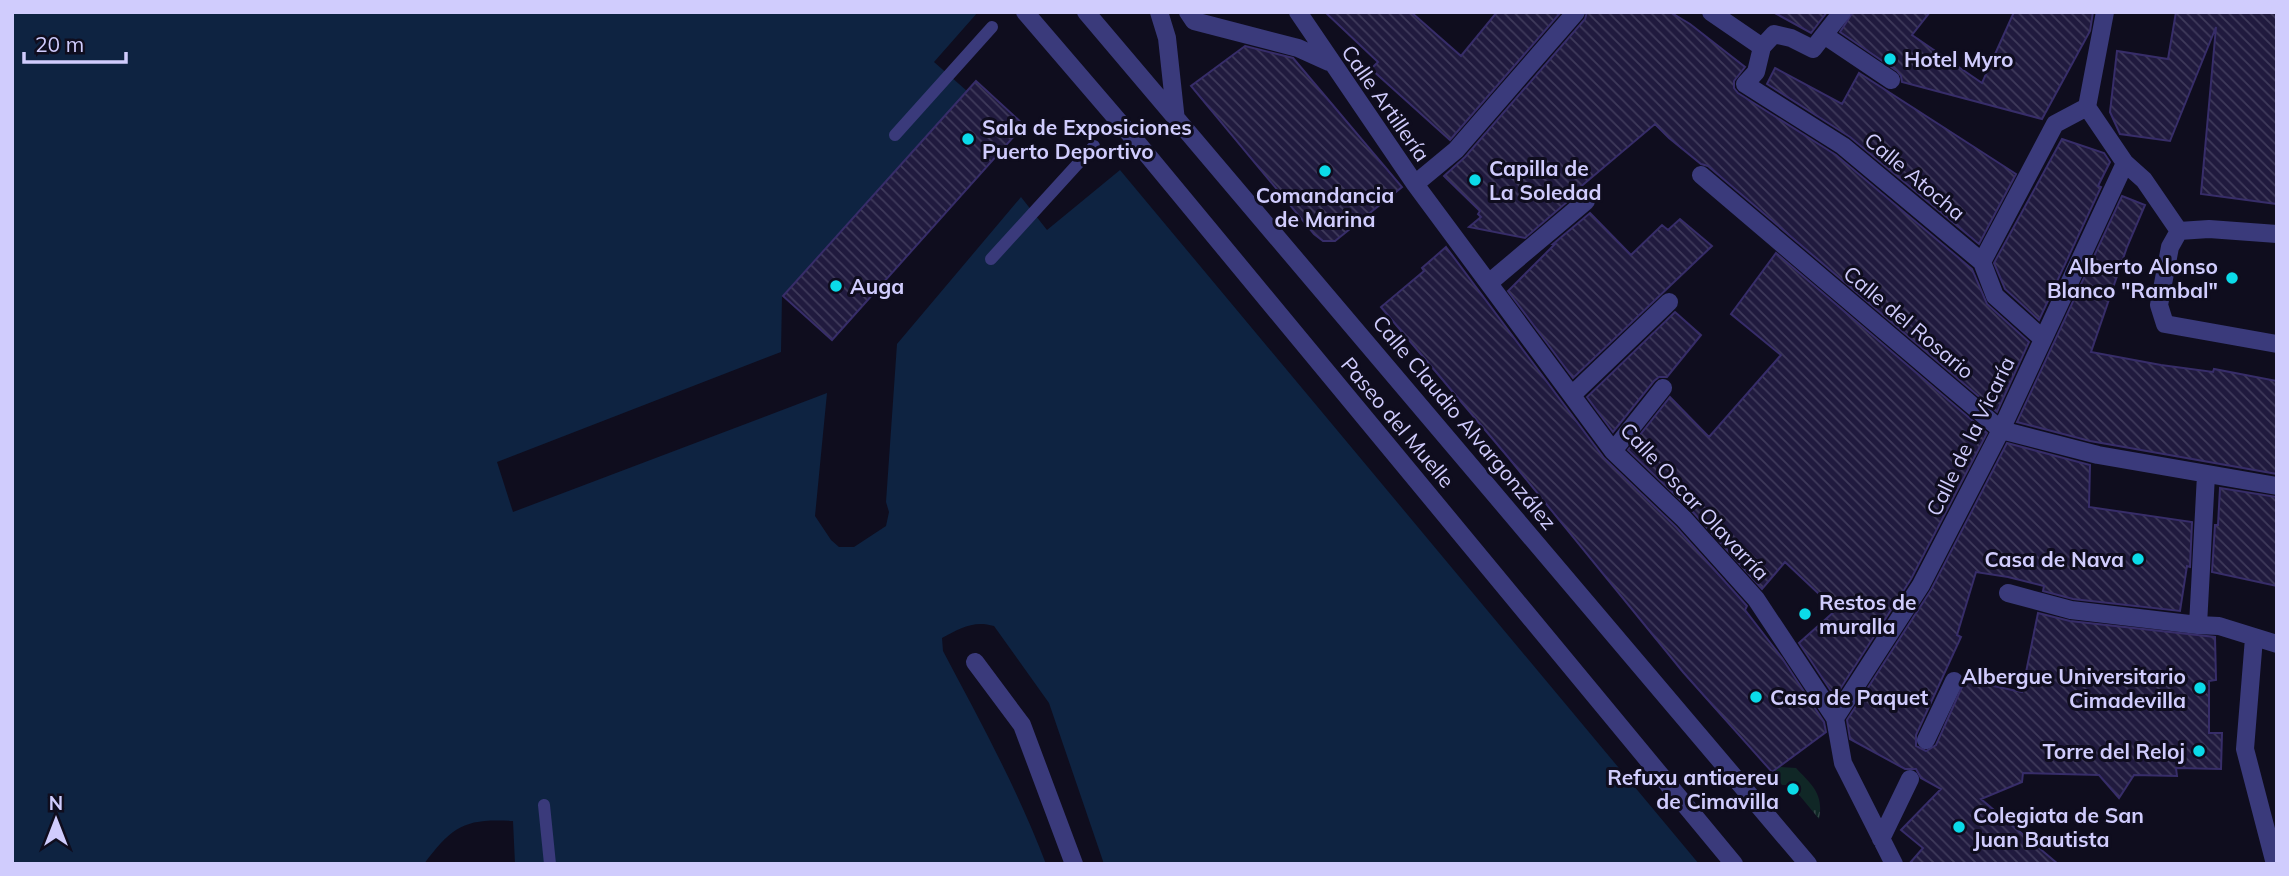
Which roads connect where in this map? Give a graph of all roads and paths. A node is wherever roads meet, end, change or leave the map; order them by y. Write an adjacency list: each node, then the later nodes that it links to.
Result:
1 (1025, 12): 50 (street, Paseo del Muelle)
2 (1086, 12): 16 (street, Calle Claudio Alvargonzález)
3 (1159, 12): 16 (street)
4 (1188, 12): 13 (street)
5 (1298, 12): 13 (street, Calle Artillería)
6 (1576, 12): 21 (street)
7 (1711, 12): 12 (street)
8 (1842, 12): 11 (street)
9 (2105, 12): 15 (street)
10 (992, 27): 17 (lane)
11 (1824, 35): 12 (street); 14 (street)
12 (1762, 47): 26 (street, Calle Atocha)
13 (1329, 62): 21 (street, Calle Artillería)
14 (1891, 80)
15 (2087, 107): 19 (street); 26 (street)
16 (1176, 121): 51 (street, Calle Claudio Alvargonzález)
17 (895, 135)
18 (1094, 146): 25 (lane)
19 (2125, 163): 23 (street); 29 (street, Calle de la Vicaría)
20 (1701, 175): 33 (street, Calle del Rosario)
21 (1415, 184): 27 (street, Calle Oscar Olavarría)
22 (1586, 201): 27 (street)
23 (2179, 232): 24 (street); 30 (street)
24 (2277, 234)
25 (991, 260)
26 (1982, 262): 29 (street, Calle Atocha)
27 (1490, 282): 32 (street, Calle Oscar Olavarría)
28 (1669, 302): 32 (street)
29 (2043, 339): 33 (street, Calle de la Vicaría)
30 (2277, 344)
31 (1663, 388): 34 (street)
32 (1572, 395): 34 (street, Calle Oscar Olavarría)
33 (2001, 430): 35 (street, Calle del Rosario); 43 (street, Calle de la Vicaría)
34 (1613, 451): 43 (street, Calle Oscar Olavarría)
35 (2206, 475): 36 (street, Calle del Rosario); 38 (street)
36 (2277, 486)
37 (2008, 593): 38 (street)
38 (2198, 625): 39 (street)
39 (2254, 638): 40 (street); 53 (street)
40 (2277, 644)
41 (975, 662): 49 (street)
42 (1954, 681): 44 (street)
43 (1835, 718): 47 (street)
44 (1926, 740)
45 (1910, 779): 47 (street)
46 (544, 805): 48 (lane)
47 (1881, 839): 52 (street)
48 (550, 864)
49 (1074, 864)
50 (1734, 864)
51 (1808, 864)
52 (1894, 864)
53 (2275, 864)

